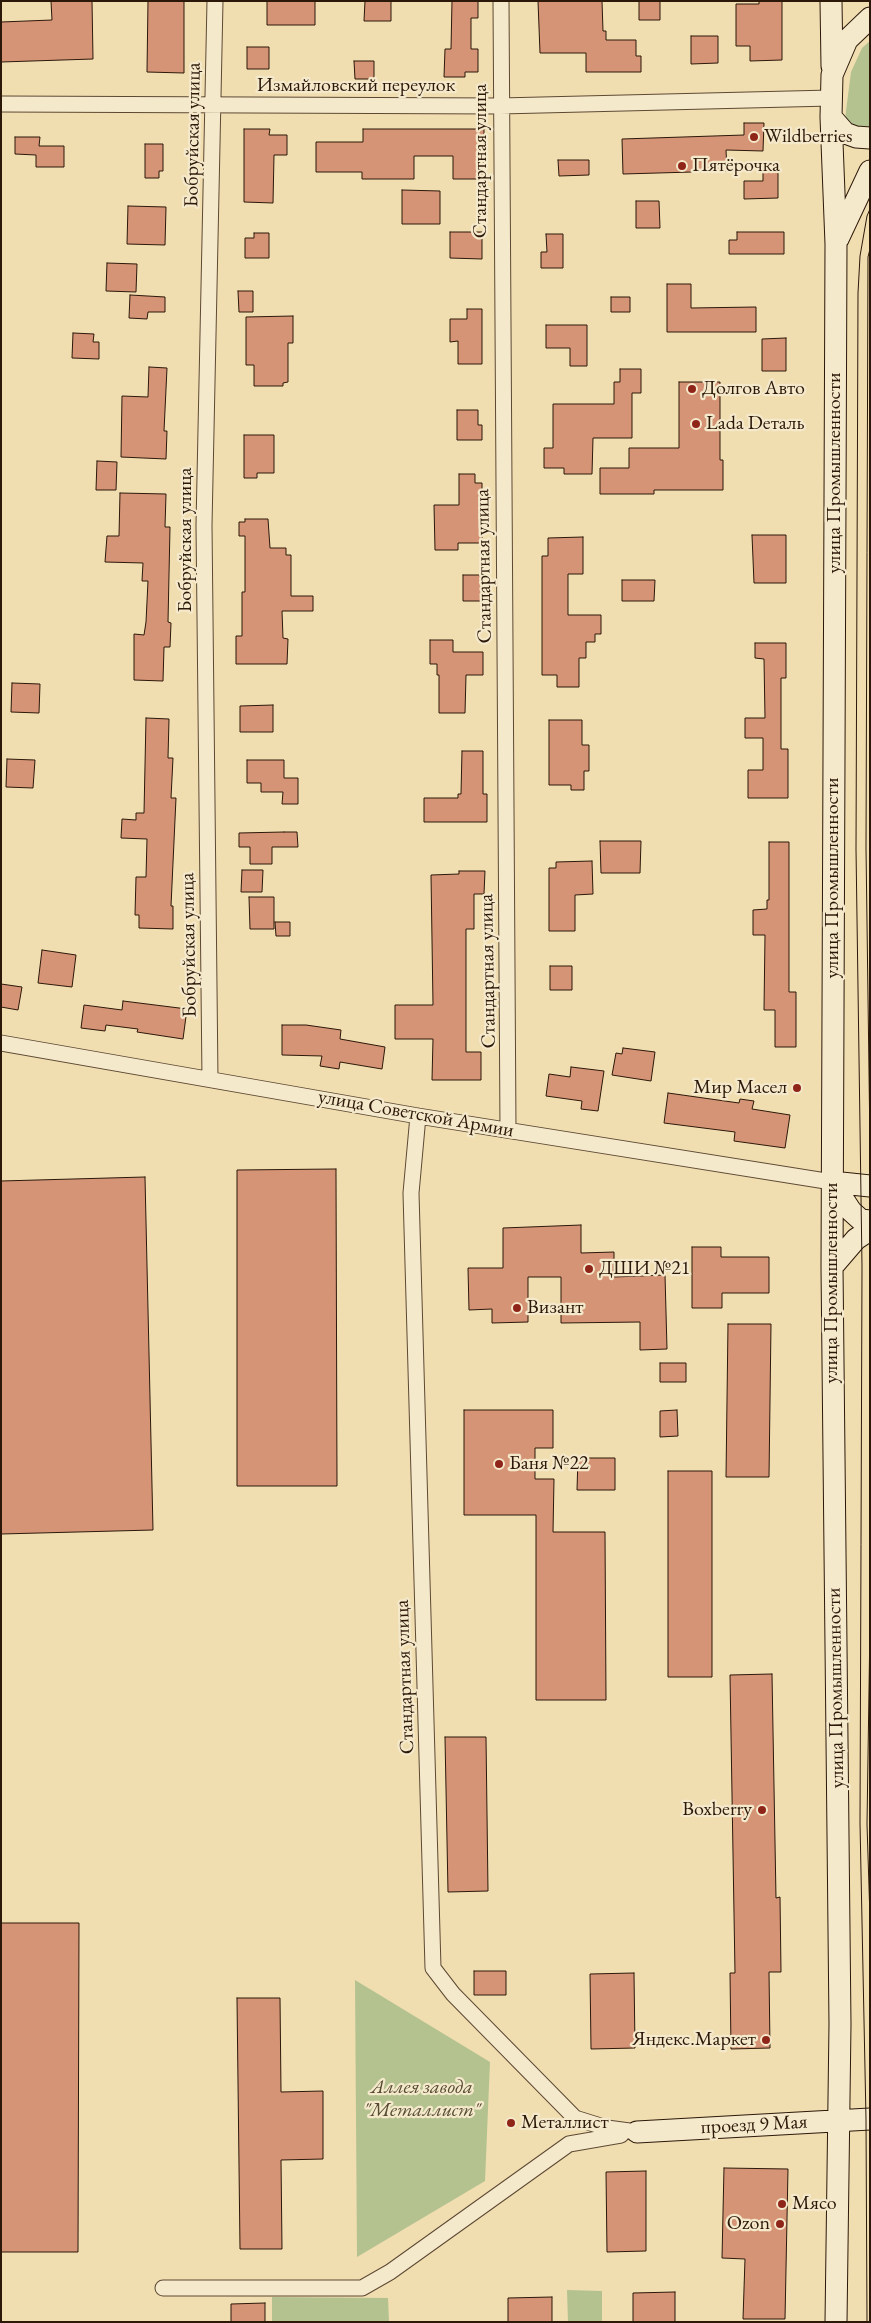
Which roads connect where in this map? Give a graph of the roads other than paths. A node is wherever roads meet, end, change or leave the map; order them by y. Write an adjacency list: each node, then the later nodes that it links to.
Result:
1 (215, 1): 9 (street, Бобруйская улица)
2 (501, 1): 10 (street, Стандартная улица)
3 (831, 1): 7 (main road)
4 (870, 18): 6 (main road)
5 (870, 26): 6 (main road)
6 (842, 49): 7 (main road)
7 (832, 75): 11 (main road, улица Промышленности)
8 (1, 104): 9 (street, Измайловский переулок)
9 (214, 105): 10 (street, Измайловский переулок); 16 (street, Бобруйская улица)
10 (500, 106): 11 (street, Измайловский переулок); 18 (street, Стандартная улица)
11 (831, 108): 12 (main road); 14 (main road, улица Промышленности)
12 (870, 138)
13 (870, 171): 14 (main road, улица Промышленности)
14 (836, 244): 19 (main road, улица Промышленности)
15 (1, 1042): 16 (street, улица Советской Армии)
16 (210, 1079): 17 (street, улица Советской Армии)
17 (418, 1116): 18 (street, улица Советской Армии); 26 (street, Стандартная улица)
18 (508, 1130): 19 (street, улица Советской Армии)
19 (832, 1182): 20 (main road, улица Советской Армии); 21 (main road); 23 (main road, улица Промышленности)
20 (870, 1186)
21 (870, 1221)
22 (870, 1230): 23 (main road)
23 (832, 1267): 25 (main road, улица Промышленности)
24 (870, 2119): 25 (main road, проезд 9 Мая)
25 (840, 2121): 26 (main road, проезд 9 Мая); 28 (main road, улица Промышленности)
26 (637, 2132): 27 (street)
27 (163, 2288)
28 (836, 2322)

